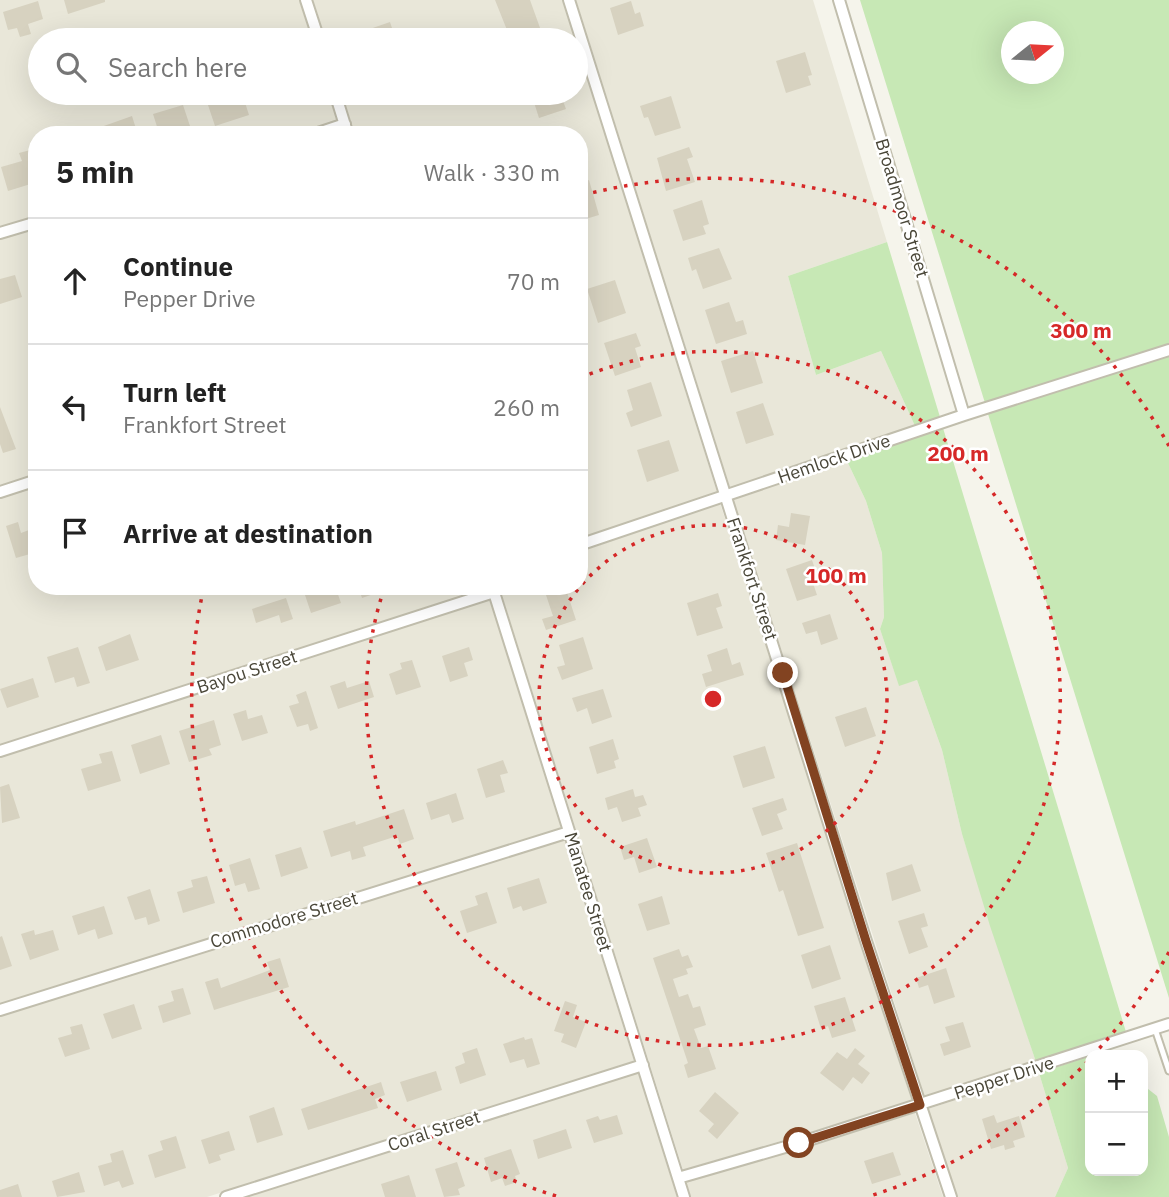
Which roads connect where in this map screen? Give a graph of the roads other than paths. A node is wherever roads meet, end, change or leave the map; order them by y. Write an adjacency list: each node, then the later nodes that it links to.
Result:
1 (306, 0): 4 (street)
2 (569, 0): 5 (street, Frankfort Street)
3 (839, 0): 12 (street, Broadmoor Street)
4 (315, 28)
5 (578, 28)
6 (588, 60): 15 (street, Frankfort Street)
7 (339, 105): 8 (street)
8 (346, 126)
9 (28, 225): 10 (street)
10 (0, 233)
11 (1169, 350): 12 (street, Hemlock Drive)
12 (964, 415): 15 (street, Hemlock Drive)
13 (28, 483): 14 (street)
14 (0, 492)
15 (725, 495): 16 (street, Hemlock Drive); 26 (street, Frankfort Street)
16 (588, 542)
17 (475, 595): 19 (street, Bayou Street)
18 (495, 595): 20 (street, Manatee Street)
19 (0, 751)
20 (569, 832): 21 (street, Commodore Street); 24 (street, Manatee Street)
21 (0, 1010)
22 (1169, 1024): 23 (street, Pepper Drive)
23 (1155, 1029): 25 (lane); 26 (street, Pepper Drive)
24 (643, 1065): 27 (street, Manatee Street); 28 (street, Coral Street)
25 (1169, 1072)
26 (920, 1105): 27 (street, Pepper Drive); 30 (street, Frankfort Street)
27 (678, 1178): 29 (street, Manatee Street)
28 (226, 1197)
29 (684, 1197)
30 (951, 1197)

